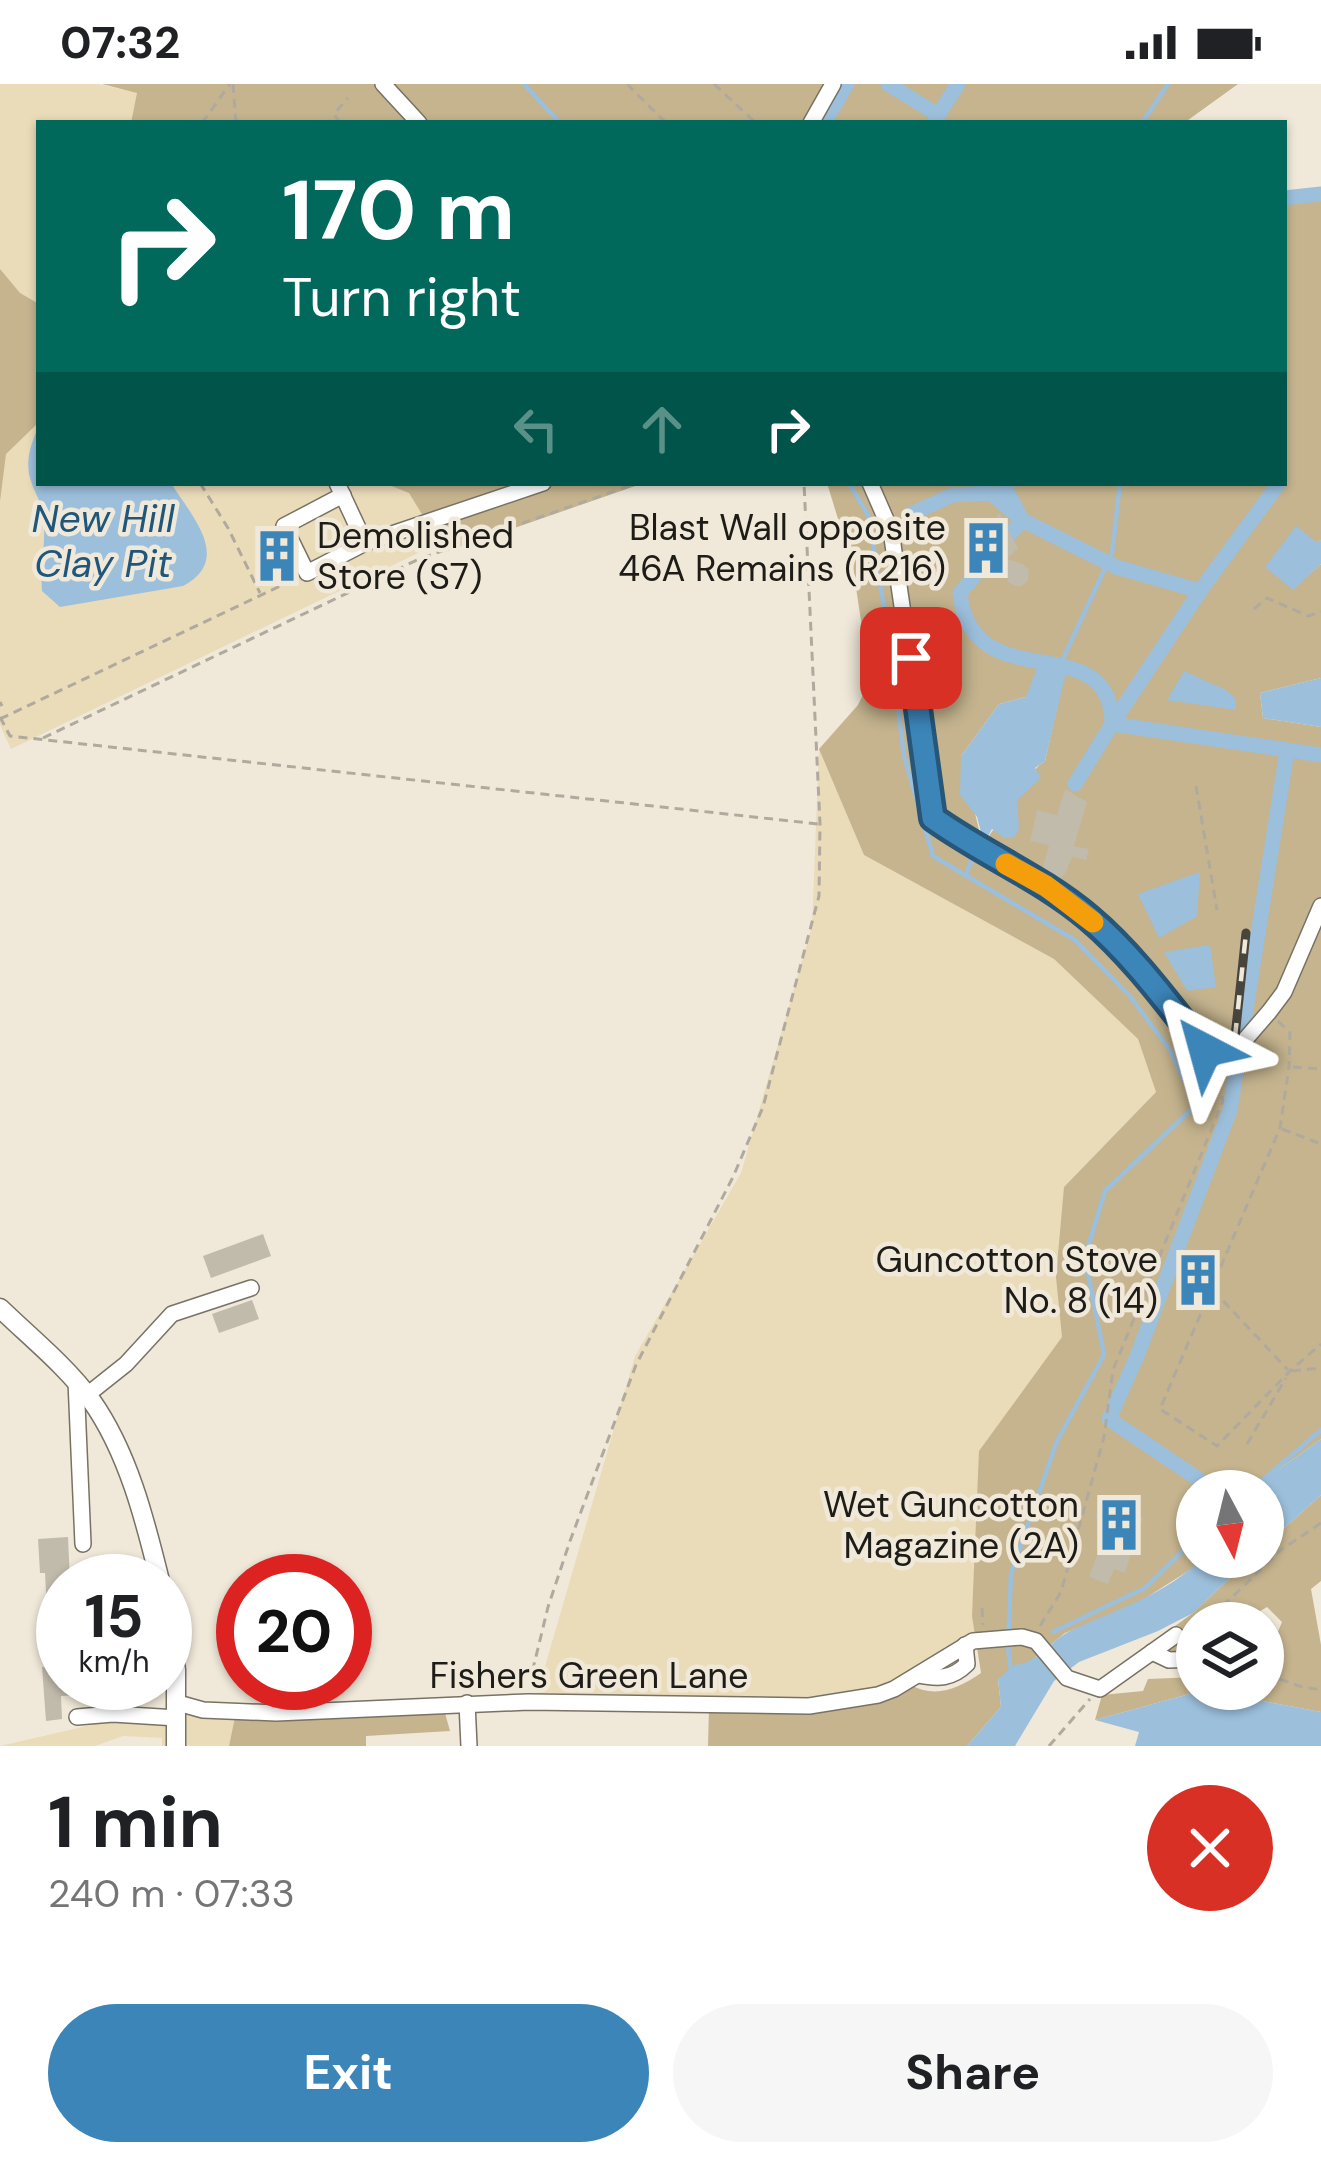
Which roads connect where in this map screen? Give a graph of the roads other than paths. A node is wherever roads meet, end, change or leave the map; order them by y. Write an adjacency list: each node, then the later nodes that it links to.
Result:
1 (383, 84): 3 (street)
2 (833, 84): 4 (street)
3 (416, 120)
4 (813, 120)
5 (534, 486): 8 (street)
6 (871, 486): 9 (street)
7 (340, 489): 8 (street); 8 (street)
8 (365, 543)
9 (1321, 906)
10 (251, 1288): 12 (street)
11 (0, 1308): 12 (main road)
12 (82, 1388): 13 (street); 14 (main road)
13 (83, 1544)
14 (152, 1554)
15 (1176, 1635): 16 (street)
16 (1152, 1652): 17 (street); 18 (street, Fishers Green Lane)
17 (1176, 1659)
18 (467, 1703): 20 (street, Fishers Green Lane); 23 (street)
19 (177, 1710): 21 (street, Fishers Green Lane); 22 (main road)
20 (192, 1710)
21 (77, 1717)
22 (176, 1746)
23 (470, 1746)

